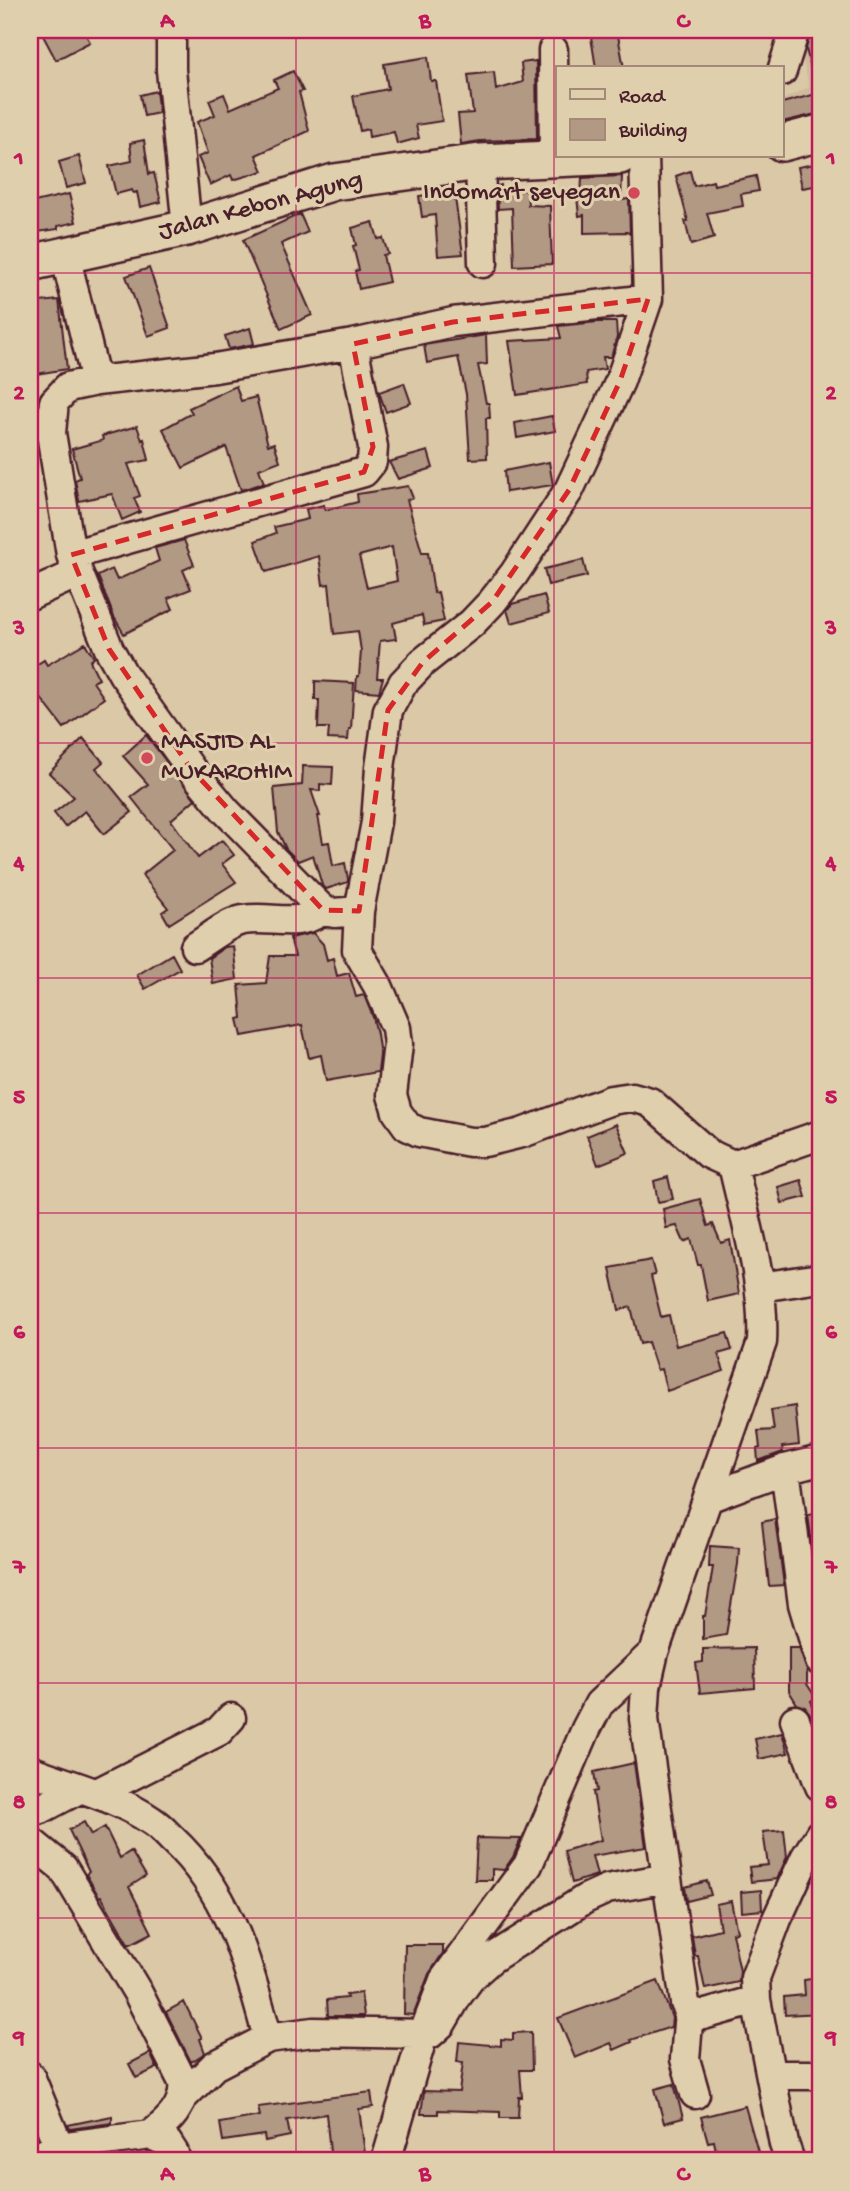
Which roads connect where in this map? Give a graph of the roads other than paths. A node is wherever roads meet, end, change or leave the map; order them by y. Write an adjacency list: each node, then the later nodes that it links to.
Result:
1 (171, 30): 11 (street)
2 (795, 30): 4 (street)
3 (553, 50): 9 (street)
4 (784, 66)
5 (820, 133): 6 (main road)
6 (784, 142)
7 (576, 158): 9 (main road, Jalan Kebon Agung)
8 (644, 158): 15 (street)
9 (554, 159): 10 (main road, Jalan Kebon Agung)
10 (480, 162): 11 (main road, Jalan Kebon Agung); 14 (street)
11 (187, 228): 12 (main road, Jalan Kebon Agung)
12 (65, 255): 13 (main road, Jalan Kebon Agung); 17 (street)
13 (30, 263)
14 (483, 263)
15 (648, 299): 16 (street); 21 (street)
16 (354, 345): 17 (street); 18 (street)
17 (96, 381): 18 (street)
18 (74, 564): 19 (street); 20 (street)
19 (30, 595)
20 (323, 910): 21 (street); 22 (street)
21 (359, 912): 24 (street)
22 (195, 947)
23 (820, 1135): 24 (street)
24 (733, 1165): 26 (street)
25 (820, 1278): 26 (street)
26 (760, 1287): 29 (street)
27 (820, 1460): 28 (street)
28 (785, 1469): 29 (street); 31 (street)
29 (708, 1498): 30 (street)
30 (654, 1651): 40 (street); 43 (street)
31 (820, 1661)
32 (231, 1718): 36 (street)
33 (795, 1720): 35 (street)
34 (30, 1770): 36 (street)
35 (820, 1786)
36 (88, 1791): 37 (street); 44 (street)
37 (30, 1812)
38 (820, 1834): 41 (street)
39 (30, 1841): 49 (street)
40 (667, 1878): 42 (street); 43 (street)
41 (756, 2000): 42 (street); 45 (street)
42 (688, 2011): 48 (street)
43 (422, 2035): 44 (street); 54 (street)
44 (268, 2038): 49 (street)
45 (772, 2075): 46 (street); 55 (street)
46 (820, 2075)
47 (30, 2076): 51 (street)
48 (695, 2094)
49 (185, 2095): 50 (street)
50 (151, 2135): 51 (street); 53 (street)
51 (59, 2147): 52 (street)
52 (30, 2160)
53 (175, 2161)
54 (386, 2161)
55 (790, 2161)

